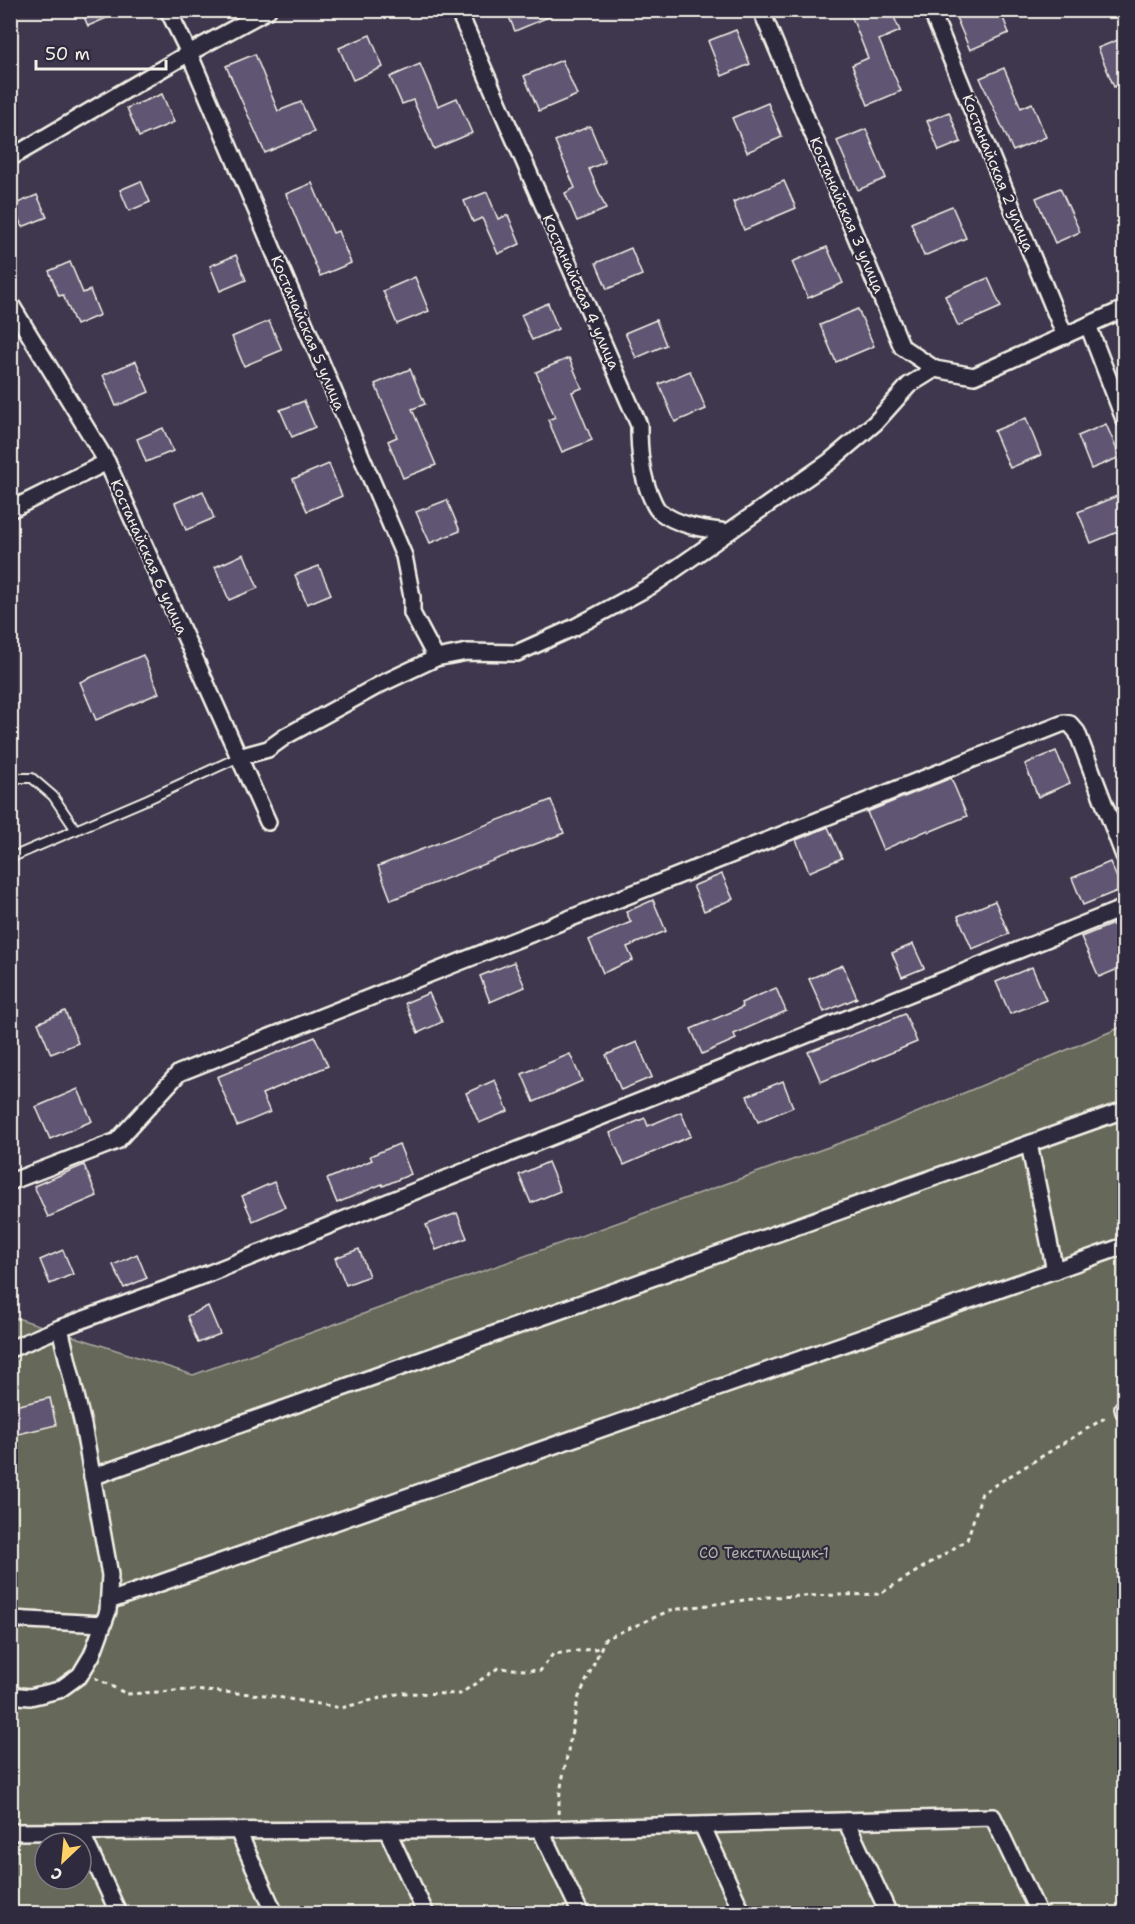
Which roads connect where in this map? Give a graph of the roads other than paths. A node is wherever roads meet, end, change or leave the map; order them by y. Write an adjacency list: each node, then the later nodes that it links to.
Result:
1 (168, 10): 6 (street, Костанайская 5 улица)
2 (268, 10): 6 (street)
3 (458, 10): 16 (street, Костанайская 4 улица)
4 (760, 10): 12 (street, Костанайская 3 улица)
5 (931, 10): 11 (street, Костанайская 2 улица)
6 (189, 53): 7 (street); 17 (street, Костанайская 5 улица)
7 (10, 158)
8 (10, 303): 14 (street, Костанайская 6 улица)
9 (1125, 309): 10 (street)
10 (1088, 325): 11 (street); 13 (street)
11 (1065, 336): 12 (street, Костанайская 3 улица)
12 (935, 369): 16 (street)
13 (1125, 419)
14 (107, 462): 15 (street); 18 (street, Костанайская 6 улица)
15 (10, 510)
16 (727, 532): 17 (street)
17 (436, 658): 18 (street)
18 (239, 757): 20 (street, Костанайская 6 улица); 21 (lane)
19 (10, 782): 21 (lane)
20 (268, 822)
21 (76, 830): 23 (lane)
22 (1125, 856): 27 (street)
23 (10, 858)
24 (1125, 908): 30 (street)
25 (1125, 1110): 26 (street)
26 (1029, 1144): 29 (street); 32 (street)
27 (10, 1182)
28 (1125, 1246): 29 (street)
29 (1055, 1271): 33 (street)
30 (60, 1328): 31 (street); 32 (street)
31 (10, 1349)
32 (92, 1477): 33 (street)
33 (108, 1601): 35 (street)
34 (10, 1619): 35 (street)
35 (104, 1624): 36 (street)
36 (10, 1695)
37 (846, 1821): 38 (street); 51 (street); 52 (street)
38 (702, 1825): 39 (street); 50 (street)
39 (540, 1829): 40 (street); 49 (street)
40 (387, 1830): 41 (street); 48 (street)
41 (238, 1831): 44 (street); 47 (street)
42 (10, 1832): 43 (street)
43 (33, 1832)
44 (93, 1832)
45 (93, 1858): 46 (street)
46 (119, 1914)
47 (275, 1914)
48 (426, 1914)
49 (581, 1914)
50 (743, 1914)
51 (889, 1914)
52 (1039, 1914)

